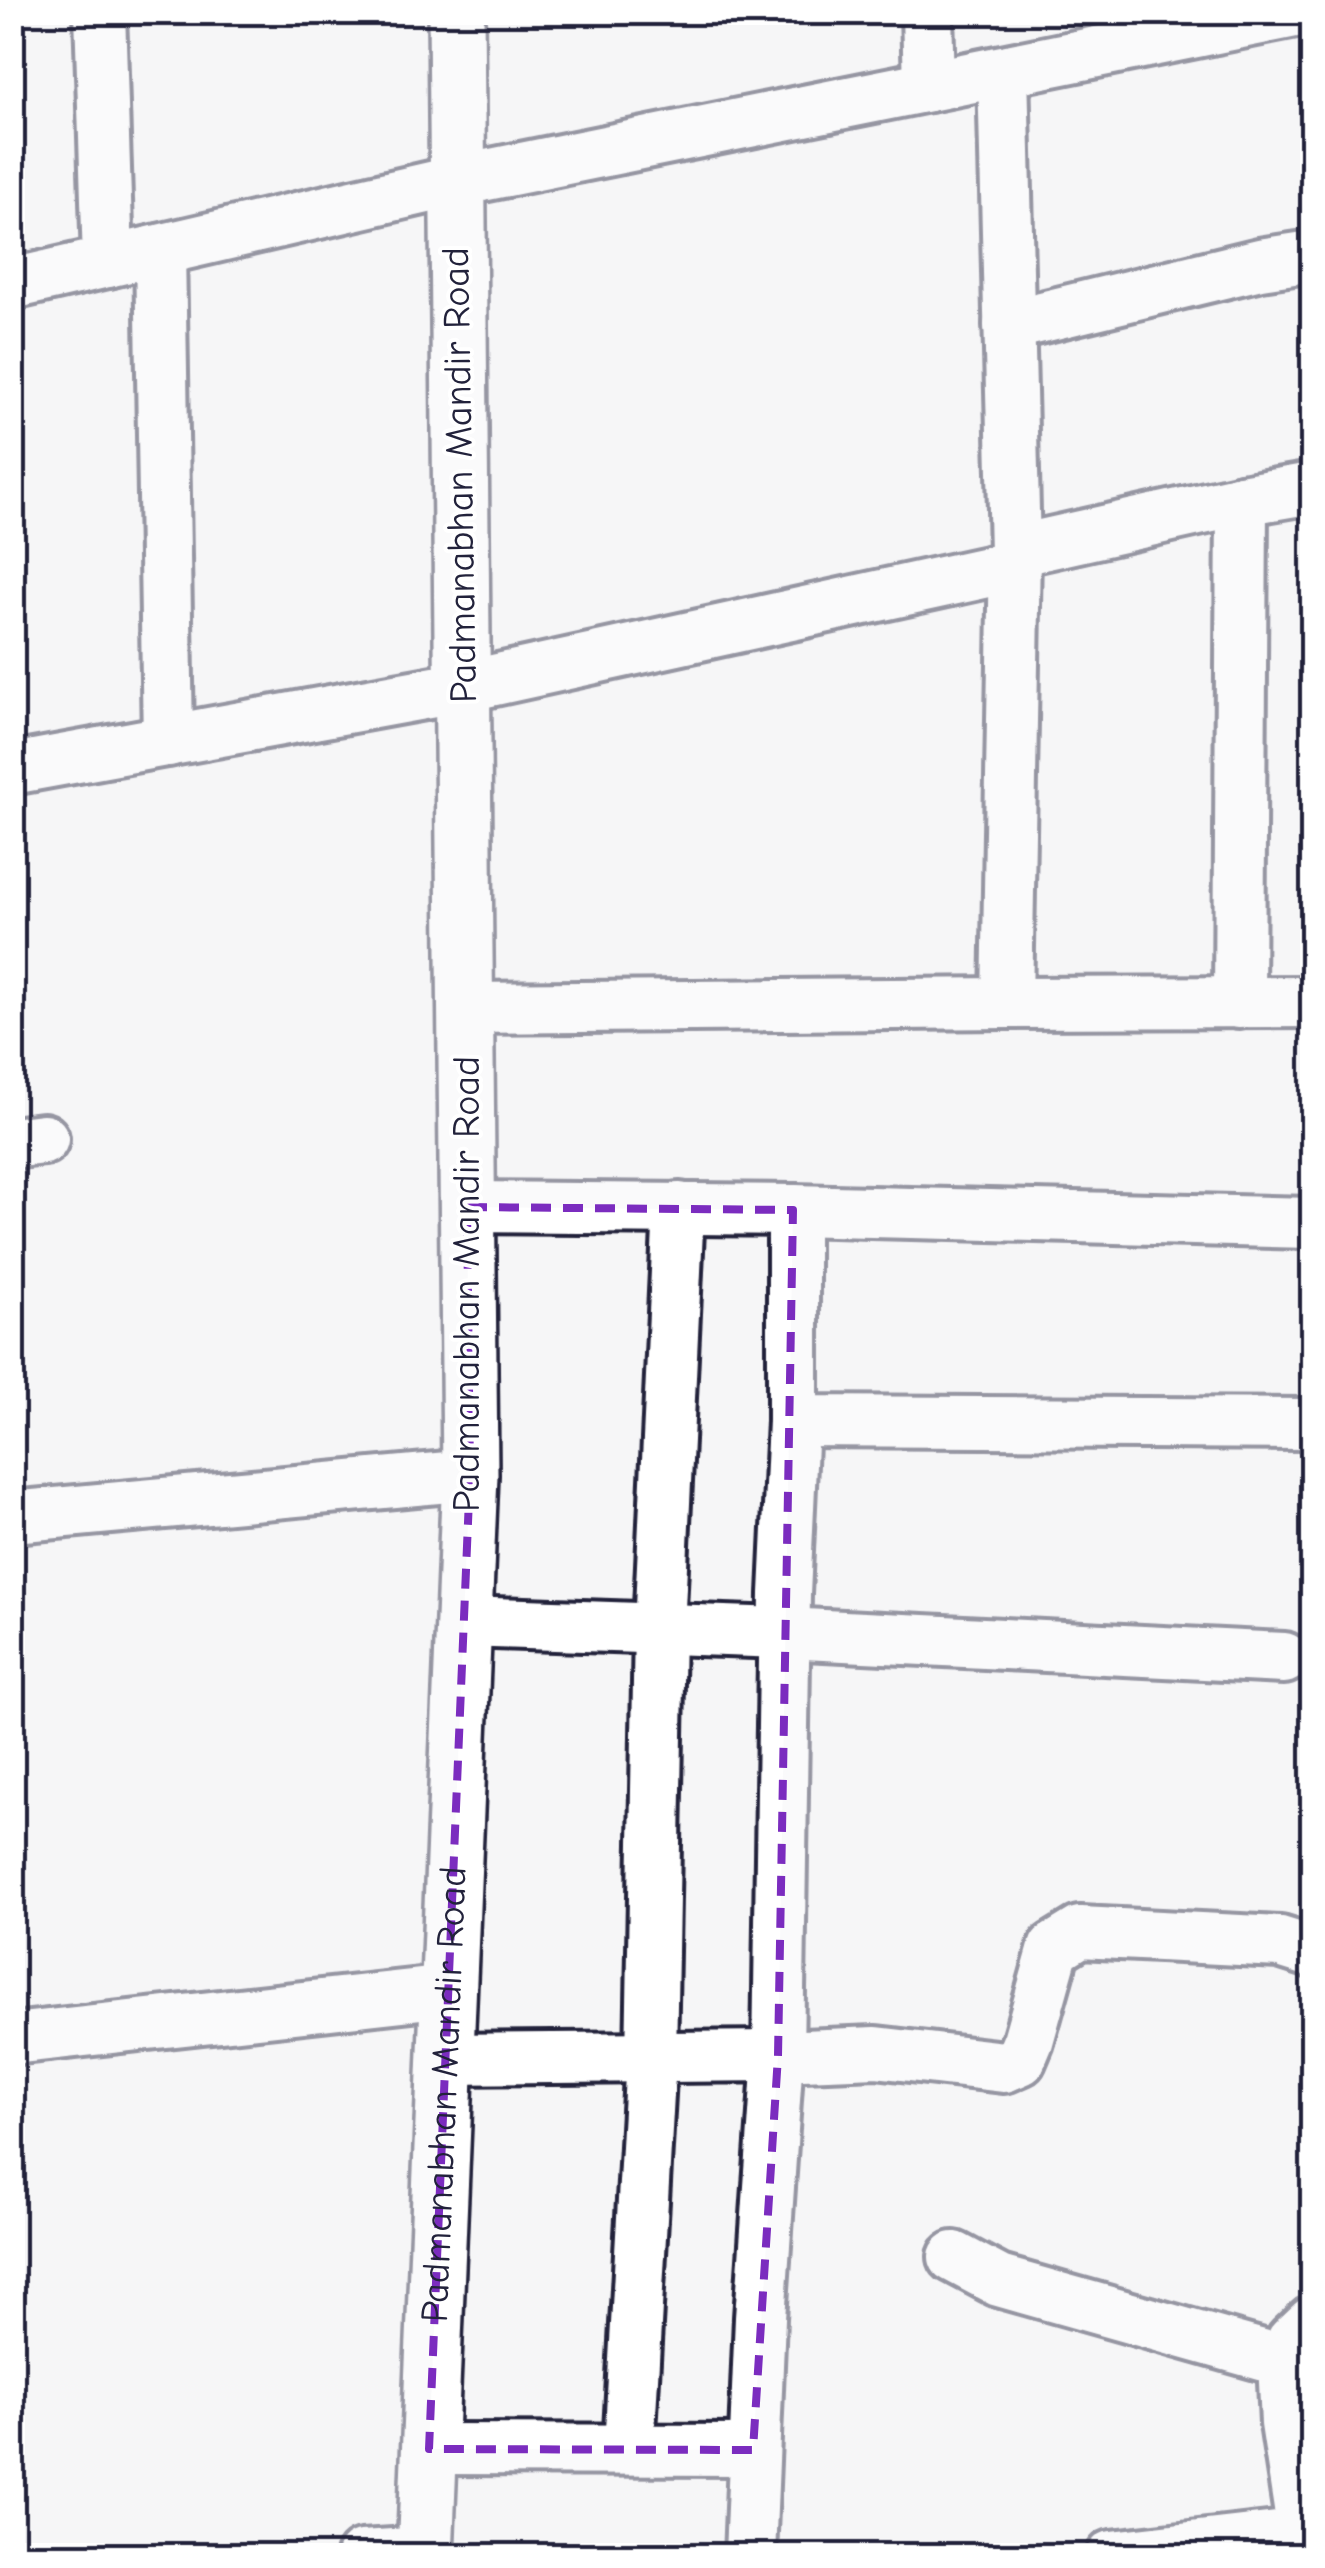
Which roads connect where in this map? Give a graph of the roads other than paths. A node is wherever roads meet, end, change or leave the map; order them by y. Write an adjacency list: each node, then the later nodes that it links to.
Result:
1 (100, 12): 10 (street)
2 (456, 12): 7 (street, Padmanabhan Mandir Road)
3 (927, 12): 6 (street)
4 (1295, 12): 5 (street)
5 (1004, 72): 6 (street); 12 (street)
6 (929, 86): 7 (street)
7 (457, 181): 8 (street); 16 (street, Padmanabhan Mandir Road)
8 (160, 250): 10 (street); 17 (street)
9 (1312, 256): 12 (street)
10 (108, 262): 11 (street)
11 (12, 284)
12 (1010, 324): 15 (street)
13 (1312, 488): 14 (street)
14 (1242, 500): 15 (street); 19 (street)
15 (1015, 559): 16 (street); 21 (street)
16 (462, 687): 17 (street); 22 (street, Padmanabhan Mandir Road)
17 (168, 740): 18 (street)
18 (12, 769)
19 (1240, 1002): 20 (street); 21 (street)
20 (1312, 1002)
21 (1006, 1003): 22 (street)
22 (465, 1008): 23 (street, Padmanabhan Mandir Road)
23 (467, 1206): 24 (street); 29 (street, Padmanabhan Mandir Road)
24 (679, 1208): 25 (street); 32 (street)
25 (793, 1210): 26 (street); 27 (street)
26 (1312, 1222)
27 (793, 1421): 28 (street); 33 (street)
28 (1312, 1424)
29 (470, 1475): 30 (street); 31 (street, Padmanabhan Mandir Road)
30 (12, 1517)
31 (466, 1622): 32 (street); 36 (street, Padmanabhan Mandir Road)
32 (659, 1629): 33 (street); 39 (street)
33 (784, 1633): 34 (street); 38 (street)
34 (1284, 1658)
35 (1312, 1952): 38 (street)
36 (448, 1991): 37 (street); 40 (street, Padmanabhan Mandir Road)
37 (12, 2039)
38 (778, 2056): 39 (street); 46 (street)
39 (651, 2058): 40 (street); 45 (street)
40 (445, 2059): 44 (street, Padmanabhan Mandir Road)
41 (954, 2258): 43 (street)
42 (1312, 2322): 43 (street)
43 (1283, 2361): 47 (street)
44 (429, 2449): 45 (street); 48 (street, Padmanabhan Mandir Road)
45 (629, 2449): 46 (street)
46 (753, 2450): 50 (street)
47 (1308, 2534): 51 (street)
48 (425, 2554): 49 (street)
49 (362, 2556)
50 (750, 2556)
51 (1112, 2556)

